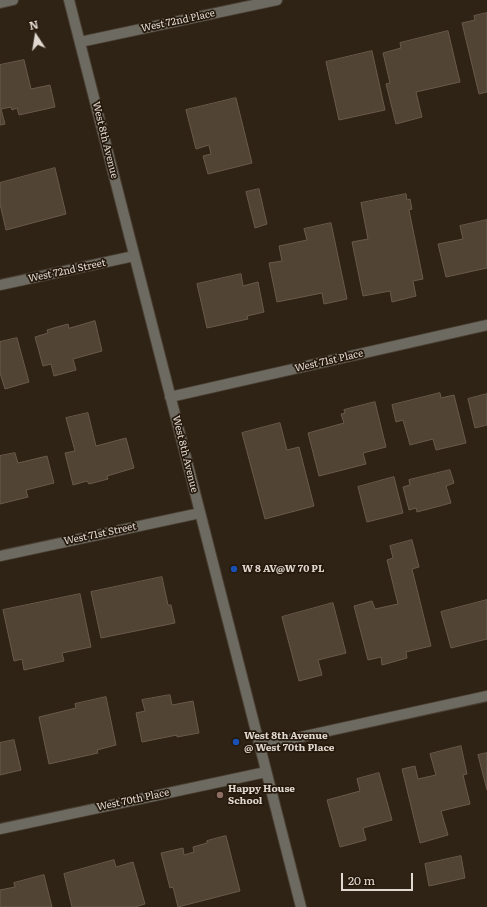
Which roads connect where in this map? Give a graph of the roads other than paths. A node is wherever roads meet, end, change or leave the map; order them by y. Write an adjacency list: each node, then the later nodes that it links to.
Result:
1 (13, 0): 4 (street)
2 (69, 0): 5 (street, West 8th Avenue)
3 (277, 0): 5 (street, West 72nd Place)
4 (0, 3)
5 (80, 42): 6 (street, West 8th Avenue)
6 (134, 256): 7 (street, West 72nd Street); 9 (street, West 8th Avenue)
7 (0, 285)
8 (487, 325): 9 (street, West 71st Place)
9 (170, 397): 10 (street, West 8th Avenue)
10 (200, 513): 11 (street, West 71st Street); 13 (street, West 8th Avenue)
11 (0, 556)
12 (487, 696): 13 (street)
13 (260, 746): 14 (street, West 8th Avenue)
14 (266, 772): 15 (street, West 70th Place); 16 (street, West 8th Avenue)
15 (0, 829)
16 (301, 907)

